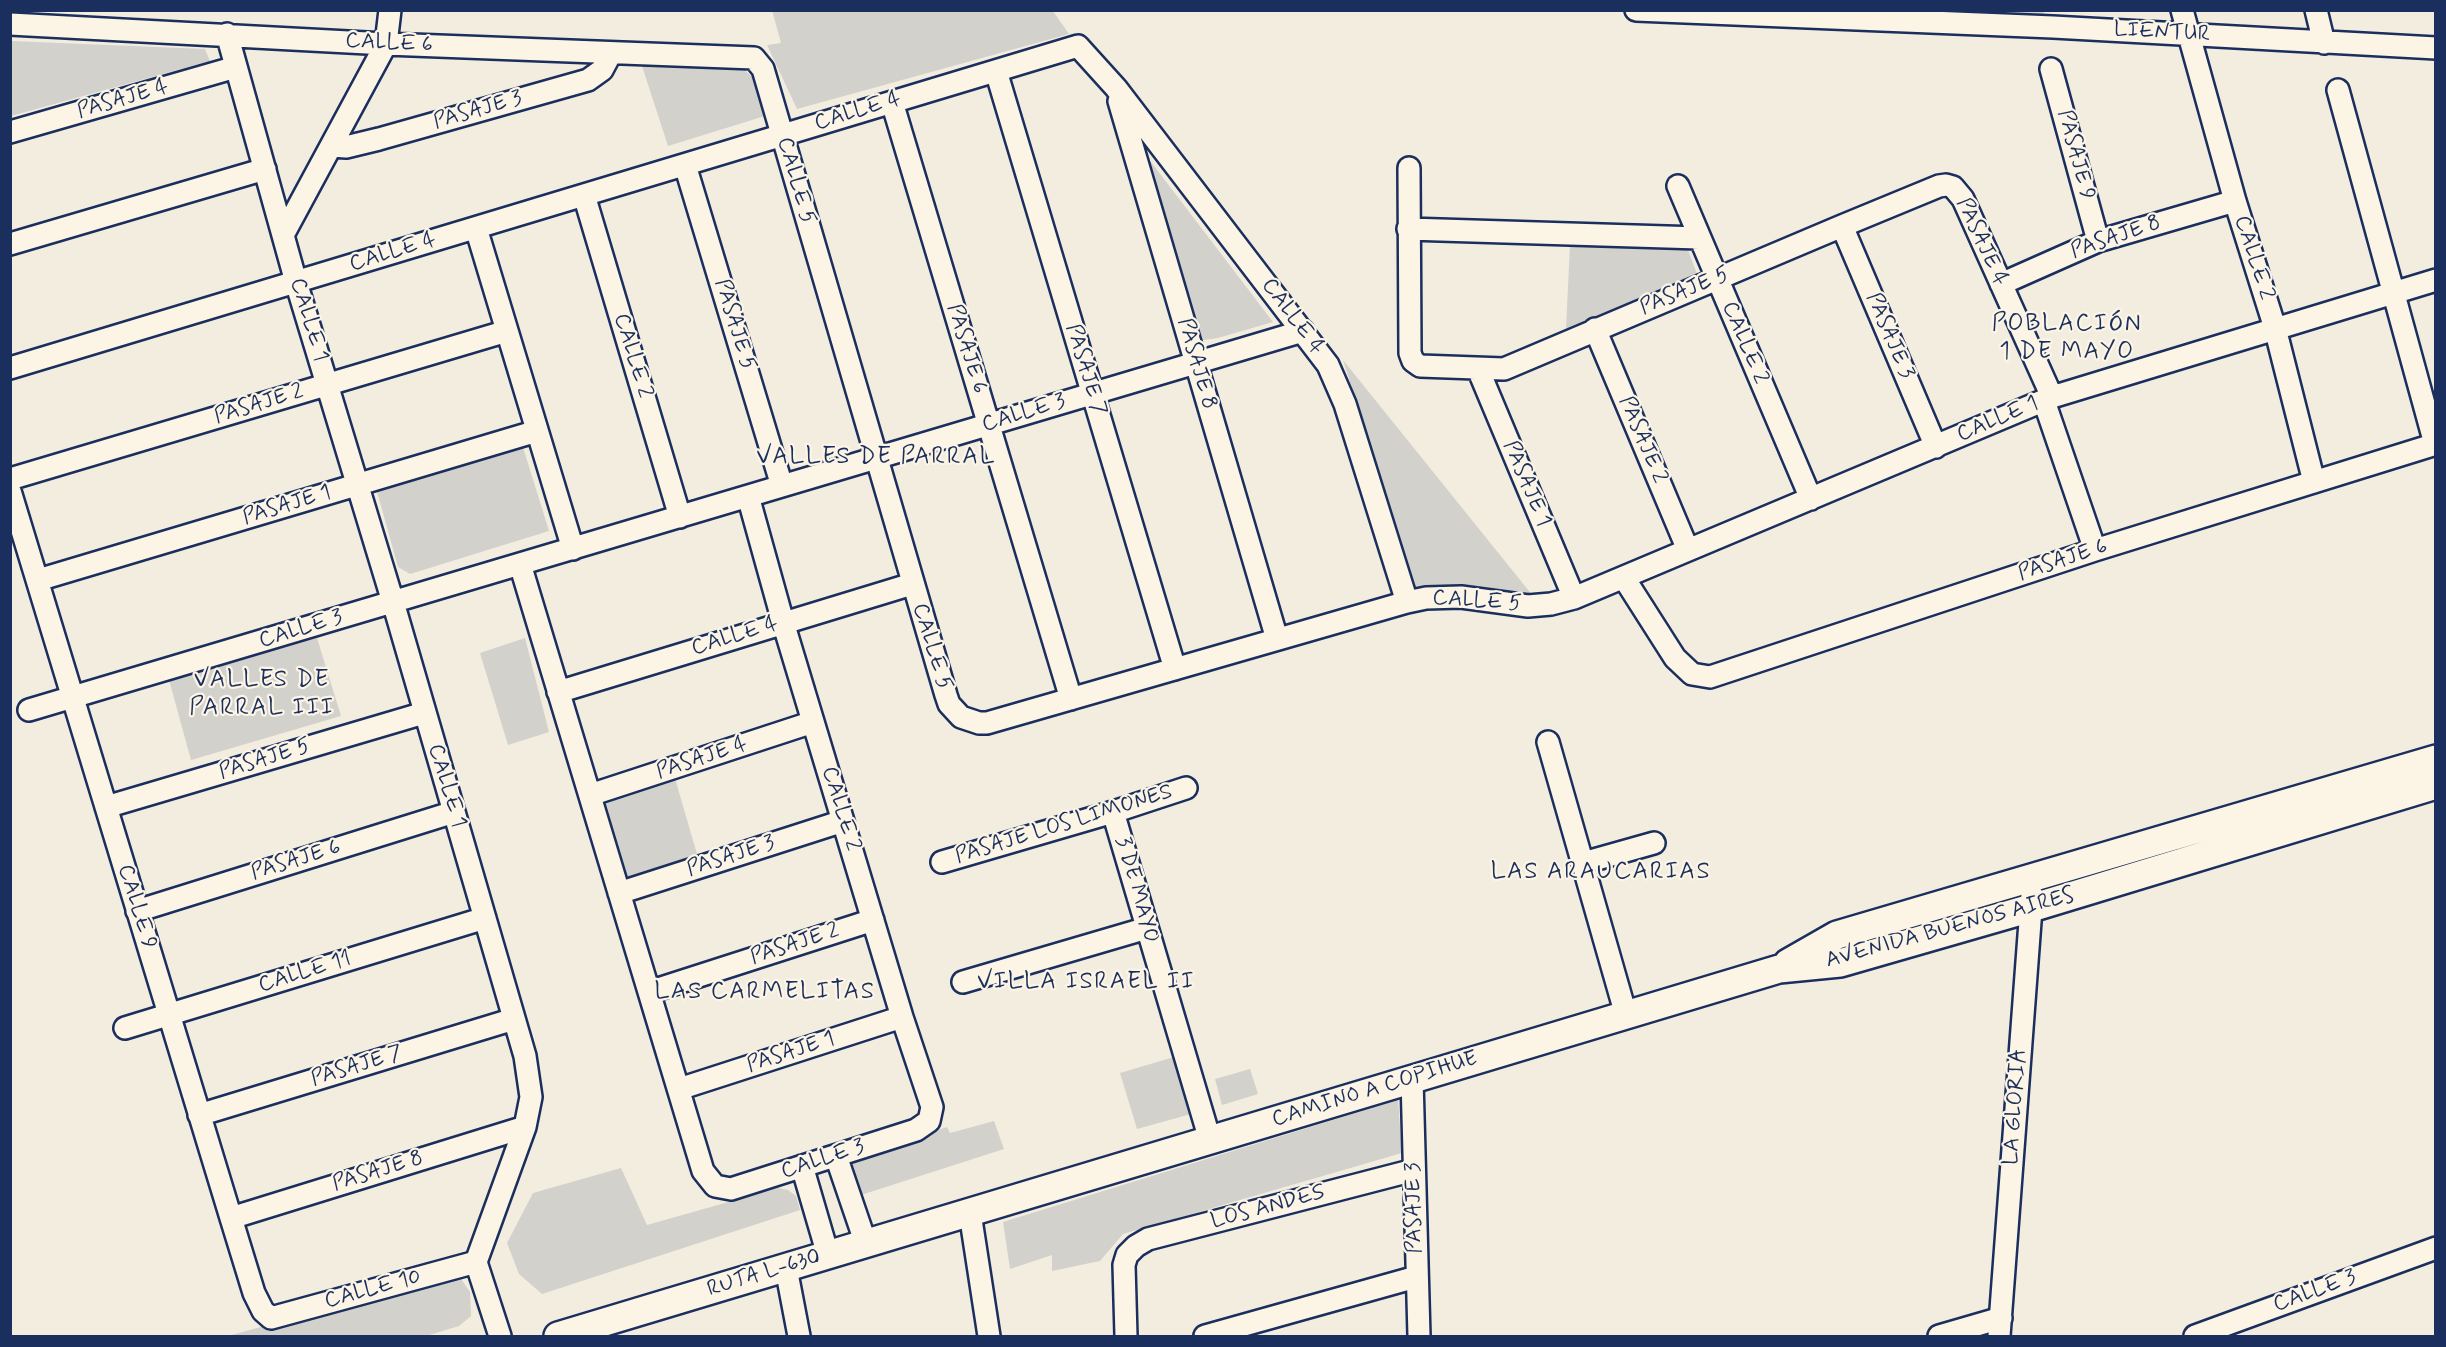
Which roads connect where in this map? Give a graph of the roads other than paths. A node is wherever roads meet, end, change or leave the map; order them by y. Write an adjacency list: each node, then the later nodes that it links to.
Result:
1 (390, 10): 11 (street)
2 (1636, 10): 5 (street, LIENTUR)
3 (2182, 10): 9 (street, CALLE 2)
4 (2316, 10): 10 (street)
5 (1763, 13): 6 (street, LIENTUR)
6 (2051, 19): 9 (street, LIENTUR)
7 (10, 24): 8 (street, CALLE 6)
8 (227, 34): 11 (street, CALLE 6); 14 (street, CALLE 1)
9 (2189, 35): 10 (street, LIENTUR); 30 (street, CALLE 2)
10 (2324, 43): 12 (street, LIENTUR)
11 (386, 44): 13 (street, CALLE 6); 23 (street)
12 (2436, 48)
13 (611, 53): 15 (street, CALLE 6); 23 (street, PASAJE 3)
14 (236, 67): 21 (street, PASAJE 4); 26 (street, CALLE 1)
15 (763, 69): 22 (street, CALLE 5)
16 (2051, 69): 36 (street, PASAJE 9)
17 (996, 71): 18 (street, CALLE 4); 20 (street, CALLE 4); 51 (street, PASAJE 7)
18 (1116, 88): 46 (street, CALLE 4); 47 (street, PASAJE 8)
19 (2338, 90): 42 (street)
20 (892, 102): 22 (street, CALLE 4); 53 (street, PASAJE 6)
21 (10, 132)
22 (782, 135): 24 (street, CALLE 4); 57 (street, CALLE 5)
23 (332, 146): 34 (street)
24 (685, 165): 29 (street, CALLE 4); 61 (street, PASAJE 5)
25 (1409, 168): 33 (street)
26 (265, 169): 34 (street, CALLE 1); 37 (street)
27 (1678, 186): 35 (street, CALLE 2)
28 (1953, 187): 31 (street, PASAJE 5); 41 (street, PASAJE 4)
29 (584, 195): 32 (street, CALLE 4); 65 (street, CALLE 2)
30 (2235, 201): 36 (street, PASAJE 8); 43 (street, CALLE 2)
31 (1842, 226): 38 (street, PASAJE 5); 56 (street, PASAJE 3)
32 (476, 228): 40 (street, CALLE 4); 45 (street)
33 (1408, 229): 35 (street); 49 (street, PASAJE 5)
34 (284, 235): 40 (street, CALLE 1)
35 (1699, 238): 38 (street, CALLE 2)
36 (2098, 240): 41 (street, PASAJE 8)
37 (10, 244)
38 (1717, 280): 44 (street, PASAJE 5); 64 (street, CALLE 2)
39 (2436, 280): 42 (street, CALLE 1)
40 (296, 282): 48 (street, CALLE 4); 50 (street, CALLE 1)
41 (2001, 284): 52 (street, PASAJE 4)
42 (2394, 292): 43 (street, CALLE 1); 55 (street)
43 (2275, 328): 52 (street, CALLE 1); 59 (street, CALLE 2)
44 (1595, 329): 49 (street, PASAJE 5); 67 (street, PASAJE 2)
45 (507, 331): 50 (street, PASAJE 2); 54 (street)
46 (1303, 331): 47 (street, CALLE 3); 75 (street, CALLE 4)
47 (1196, 363): 51 (street, CALLE 3); 77 (street, PASAJE 8)
48 (10, 368)
49 (1478, 369): 73 (street, PASAJE 1)
50 (328, 384): 58 (street, PASAJE 2); 60 (street, CALLE 1)
51 (1092, 394): 53 (street, CALLE 3); 78 (street, PASAJE 7)
52 (2048, 399): 56 (street, CALLE 1); 68 (street, PASAJE 4)
53 (989, 424): 57 (street, CALLE 3); 81 (street, PASAJE 6)
54 (537, 431): 60 (street, PASAJE 1); 66 (street)
55 (2435, 444): 59 (street, PASAJE 6)
56 (1936, 447): 64 (street, CALLE 1)
57 (876, 458): 61 (street, CALLE 3); 72 (street, CALLE 5)
58 (10, 479)
59 (2314, 482): 68 (street, PASAJE 6)
60 (357, 485): 71 (street, PASAJE 1); 74 (street, CALLE 1)
61 (782, 486): 63 (street, CALLE 3)
62 (10, 491): 71 (street, CALLE 9)
63 (748, 496): 65 (street, CALLE 3); 76 (street, CALLE 2)
64 (1811, 499): 67 (street, CALLE 1)
65 (680, 517): 66 (street, CALLE 3)
66 (573, 549): 69 (street, CALLE 3)
67 (1688, 550): 70 (street, CALLE 1)
68 (2095, 550): 70 (street, PASAJE 6)
69 (520, 564): 74 (street, CALLE 3); 79 (street)
70 (1624, 578): 73 (street, CALLE 1)
71 (38, 580): 80 (street, CALLE 9)
72 (912, 584): 76 (street, CALLE 4); 81 (street, CALLE 5)
73 (1574, 598): 75 (street, CALLE 5)
74 (393, 602): 80 (street, CALLE 3); 83 (street, CALLE 1)
75 (1407, 602): 77 (street, CALLE 5)
76 (783, 622): 79 (street, CALLE 4); 84 (street, CALLE 2)
77 (1276, 639): 78 (street, CALLE 5)
78 (1175, 669): 81 (street, CALLE 5)
79 (558, 692): 89 (street)
80 (73, 698): 82 (street, CALLE 3); 90 (street, CALLE 9)
81 (1071, 699)
82 (29, 710)
83 (424, 712): 90 (street, PASAJE 5); 91 (street, CALLE 1)
84 (813, 722): 89 (street, PASAJE 4); 93 (street, CALLE 2)
85 (1548, 742): 96 (street)
86 (2436, 759): 97 (street, AVENIDA BUENOS AIRES)
87 (2436, 785): 99 (street, AVENIDA BUENOS AIRES)
88 (1186, 788): 92 (street, PASAJE LOS LIMONES)
89 (590, 795): 98 (street)
90 (106, 807): 100 (street, CALLE 9)
91 (454, 812): 100 (street, PASAJE 6); 101 (street, CALLE 1)
92 (1113, 812): 95 (street, PASAJE LOS LIMONES); 103 (street, 3 DE MAYO)
93 (843, 821): 98 (street, PASAJE 3); 102 (street, CALLE 2)
94 (1654, 843): 96 (street)
95 (942, 862)
96 (1583, 863): 108 (street)
97 (2034, 877): 99 (street, LA GLORIA); 104 (street, AVENIDA BUENOS AIRES)
98 (619, 893): 106 (street)
99 (2031, 908): 104 (street, AVENIDA BUENOS AIRES); 130 (street, LA GLORIA)
100 (137, 910): 107 (street, CALLE 9)
101 (485, 918): 107 (street, CALLE 11); 110 (street, CALLE 1)
102 (873, 920): 106 (street, PASAJE 2); 109 (street, CALLE 2)
103 (1147, 928): 105 (street); 117 (street, 3 DE MAYO)
104 (1779, 969): 108 (street, CAMINO A COPIHUE)
105 (963, 982)
106 (650, 992): 113 (street)
107 (169, 1015): 111 (street, CALLE 11); 114 (street, CALLE 9)
108 (1626, 1015): 112 (street, CAMINO A COPIHUE)
109 (902, 1017): 113 (street, PASAJE 1); 115 (street, CALLE 2)
110 (514, 1019): 114 (street, PASAJE 7); 116 (street, CALLE 1)
111 (125, 1028)
112 (1412, 1079): 117 (street, CAMINO A COPIHUE); 120 (street, PASAJE 3)
113 (679, 1089): 119 (street, CALLE 3)
114 (199, 1115): 122 (street, CALLE 9)
115 (929, 1121): 118 (street, CALLE 3)
116 (525, 1127): 122 (street, PASAJE 8); 126 (street, CALLE 1)
117 (1210, 1140): 121 (street, CAMINO A COPIHUE)
118 (836, 1156): 119 (street, CALLE 3); 123 (street)
119 (802, 1166): 125 (street)
120 (1414, 1170): 128 (street, PASAJE 3); 136 (street, LOS ANDES)
121 (970, 1213): 123 (street, RUTA L-630); 135 (street)
122 (231, 1218): 129 (street, CALLE 9)
123 (866, 1244): 125 (street, RUTA L-630)
124 (2436, 1248): 131 (street, CALLE 3)
125 (828, 1255): 127 (street, RUTA L-630)
126 (476, 1262): 129 (street, CALLE 10); 132 (street)
127 (786, 1268): 133 (street, RUTA L-630); 134 (street)
128 (1416, 1277): 137 (street); 138 (street, PASAJE 3)
129 (271, 1318)
130 (2000, 1327): 139 (street)
131 (2240, 1328): 140 (street, CALLE 3)
132 (500, 1336)
133 (558, 1336)
134 (799, 1336)
135 (989, 1336)
136 (1126, 1336)
137 (1205, 1336)
138 (1419, 1336)
139 (1939, 1336)
140 (2195, 1336)

